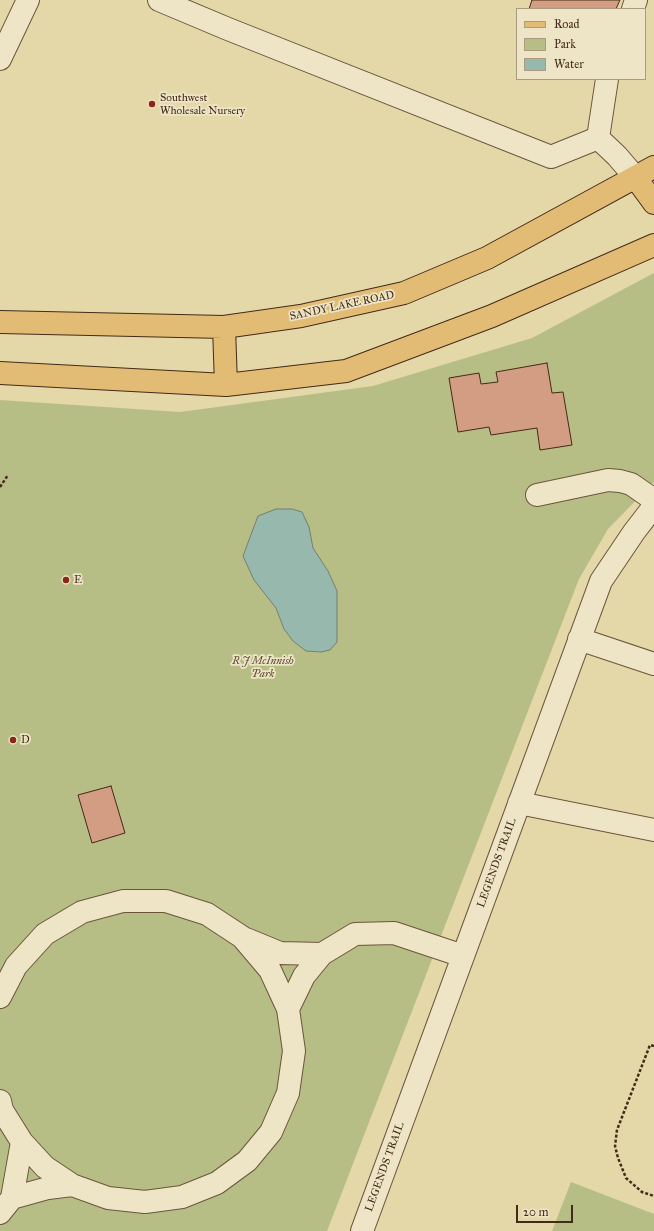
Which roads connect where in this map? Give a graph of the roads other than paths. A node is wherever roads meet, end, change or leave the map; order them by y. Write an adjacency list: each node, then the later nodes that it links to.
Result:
1 (28, 0): 3 (lane)
2 (159, 0): 5 (lane)
3 (0, 59)
4 (607, 80): 5 (lane)
5 (598, 138): 6 (lane)
6 (645, 172): 7 (main road); 10 (main road, SANDY LAKE ROAD)
7 (654, 203)
8 (654, 245): 12 (main road)
9 (0, 322): 10 (main road, SANDY LAKE ROAD)
10 (224, 327): 12 (main road)
11 (0, 373): 12 (main road)
12 (226, 385)
13 (537, 495): 14 (lane)
14 (654, 500)
15 (654, 506): 16 (lane, LEGENDS TRAIL)
16 (579, 639): 17 (lane); 18 (lane, LEGENDS TRAIL)
17 (654, 664)
18 (519, 803): 19 (lane); 22 (lane, LEGENDS TRAIL)
19 (654, 830)
20 (242, 937): 21 (lane); 23 (lane); 24 (lane)
21 (322, 954): 22 (lane); 24 (lane)
22 (463, 956): 29 (lane, LEGENDS TRAIL)
23 (0, 997)
24 (288, 1009): 27 (lane)
25 (0, 1102): 26 (lane)
26 (22, 1142): 27 (lane); 28 (lane)
27 (72, 1185): 28 (lane)
28 (6, 1205)
29 (362, 1231)

